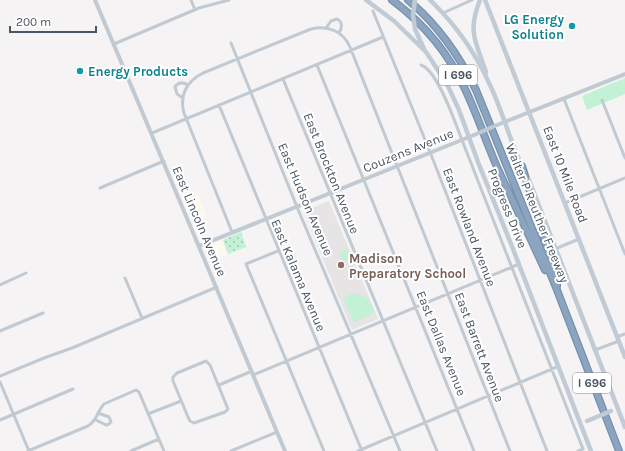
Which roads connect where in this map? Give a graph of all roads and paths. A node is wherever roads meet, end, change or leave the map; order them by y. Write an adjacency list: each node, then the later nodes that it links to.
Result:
1 (95, 0): 19 (street, East Lincoln Avenue)
2 (191, 0): 12 (street)
3 (229, 0): 12 (street)
4 (366, 0): 21 (main road, Progress Drive)
5 (392, 0): 71 (highway, Walter P Reuther Freeway / I 696)
6 (408, 0): 66 (highway, Walter P Reuther Freeway / I 696)
7 (415, 0): 21 (main road, bridge)
8 (430, 0): 14 (main road)
9 (472, 0): 14 (street)
10 (480, 0): 28 (main road)
11 (485, 0): 34 (main road, East 10 Mile Road)
12 (195, 10): 19 (street)
13 (373, 11): 17 (street, East Rowland Avenue)
14 (443, 13): 28 (main road)
15 (326, 28): 16 (street); 16 (street, East Barrett Avenue); 22 (street)
16 (339, 33): 20 (street, East Barrett Avenue)
17 (384, 37): 20 (street); 40 (street, East Rowland Avenue)
18 (231, 43): 22 (street, East Hudson Avenue)
19 (114, 44): 37 (street, East Lincoln Avenue)
20 (352, 50): 23 (street); 43 (street, East Barrett Avenue)
21 (426, 52): 38 (main road, Progress Drive)
22 (237, 59): 27 (street); 29 (street, East Hudson Avenue)
23 (317, 65): 26 (street); 46 (street, East Dallas Avenue)
24 (421, 65): 39 (street)
25 (625, 74): 31 (street, Couzens Avenue)
26 (283, 79): 29 (street); 49 (street, East Brockton Avenue)
27 (188, 84): 30 (street); 30 (street)
28 (490, 85): 36 (main road)
29 (251, 92): 33 (street); 51 (street, East Hudson Avenue)
30 (183, 98): 35 (street)
31 (564, 99): 34 (street, Couzens Avenue); 48 (street)
32 (602, 100): 41 (street)
33 (218, 105): 35 (street); 52 (street, East Kalama Avenue)
34 (529, 112): 36 (street, Couzens Avenue); 50 (main road, East 10 Mile Road)
35 (186, 119): 37 (street); 53 (street)
36 (505, 122): 38 (street, Couzens Avenue, bridge); 44 (main road)
37 (152, 133): 42 (street, East Lincoln Avenue)
38 (468, 137): 39 (street, Couzens Avenue); 59 (main road, Progress Drive)
39 (462, 139): 40 (street, Couzens Avenue); 60 (street)
40 (430, 152): 43 (street, Couzens Avenue); 63 (street, East Rowland Avenue)
41 (625, 158)
42 (164, 161): 47 (street); 55 (street, East Lincoln Avenue)
43 (398, 165): 46 (street, Couzens Avenue); 67 (street, East Barrett Avenue)
44 (522, 166): 56 (main road); 66 (highway)
45 (625, 178): 48 (street)
46 (363, 180): 49 (street, Couzens Avenue); 68 (street, East Dallas Avenue)
47 (100, 188)
48 (599, 189): 50 (street); 58 (street)
49 (330, 194): 51 (street, Couzens Avenue); 72 (street, East Brockton Avenue)
50 (565, 203): 54 (main road, East 10 Mile Road)
51 (297, 207): 52 (street, Couzens Avenue); 74 (street, East Hudson Avenue)
52 (265, 219): 53 (street, Couzens Avenue); 57 (street, East Kalama Avenue)
53 (232, 232): 55 (street, Couzens Avenue)
54 (579, 239): 56 (street); 76 (main road, East 10 Mile Road)
55 (200, 246): 65 (street, East Lincoln Avenue)
56 (555, 249): 78 (main road)
57 (278, 251): 77 (street, East Kalama Avenue); 80 (street)
58 (625, 254)
59 (519, 264): 60 (street); 81 (main road, Progress Drive)
60 (512, 267): 63 (street); 82 (street)
61 (26, 273): 64 (street)
62 (125, 278): 70 (street)
63 (480, 280): 67 (street); 86 (street, East Rowland Avenue)
64 (0, 285)
65 (217, 287): 70 (street); 83 (street, East Lincoln Avenue)
66 (557, 290): 71 (highway, Walter P Reuther Freeway / I 696)
67 (448, 293): 68 (street); 89 (street, East Barrett Avenue)
68 (416, 307): 72 (street); 91 (street, East Dallas Avenue)
69 (43, 313): 73 (street)
70 (142, 318): 84 (street)
71 (567, 319): 104 (highway, Walter P Reuther Freeway / I 696)
72 (383, 321): 74 (street); 98 (street, East Brockton Avenue)
73 (0, 331)
74 (350, 334): 77 (street); 102 (street, East Hudson Avenue)
75 (625, 334): 76 (street)
76 (618, 339): 78 (street); 79 (main road, East 10 Mile Road)
77 (318, 347): 80 (street); 111 (street, East Kalama Avenue)
78 (595, 350): 95 (main road)
79 (625, 357)
80 (286, 361): 83 (street); 110 (street)
81 (559, 366): 82 (street); 100 (main road, Progress Drive)
82 (552, 369): 86 (street); 117 (street)
83 (253, 373): 87 (street); 101 (street, East Lincoln Avenue)
84 (0, 376)
85 (0, 382): 93 (street)
86 (520, 382): 89 (street); 116 (street, East Rowland Avenue)
87 (219, 385): 90 (street); 90 (street)
88 (73, 389): 93 (street)
89 (489, 396): 91 (street); 115 (street, East Barrett Avenue)
90 (181, 400): 94 (street)
91 (457, 409): 98 (street); 114 (street, East Dallas Avenue)
92 (98, 413): 94 (street); 97 (street); 97 (street)
93 (13, 414): 96 (street); 105 (street)
94 (148, 414): 103 (street)
95 (621, 418): 99 (main road); 100 (main road, bridge)
96 (0, 420)
97 (96, 420): 105 (street)
98 (426, 423): 102 (street); 113 (street, East Brockton Avenue)
99 (625, 427)
100 (583, 431): 118 (main road, Progress Drive)
101 (277, 432): 108 (street); 109 (street, East Lincoln Avenue)
102 (393, 436): 111 (street); 112 (street, East Hudson Avenue)
103 (159, 439): 106 (street); 107 (street)
104 (619, 449)
105 (29, 451)
106 (131, 451)
107 (164, 451)
108 (230, 451)
109 (285, 451)
110 (324, 451)
111 (360, 451)
112 (400, 451)
113 (437, 451)
114 (474, 451)
115 (510, 451)
116 (547, 451)
117 (578, 451)
118 (591, 451)

